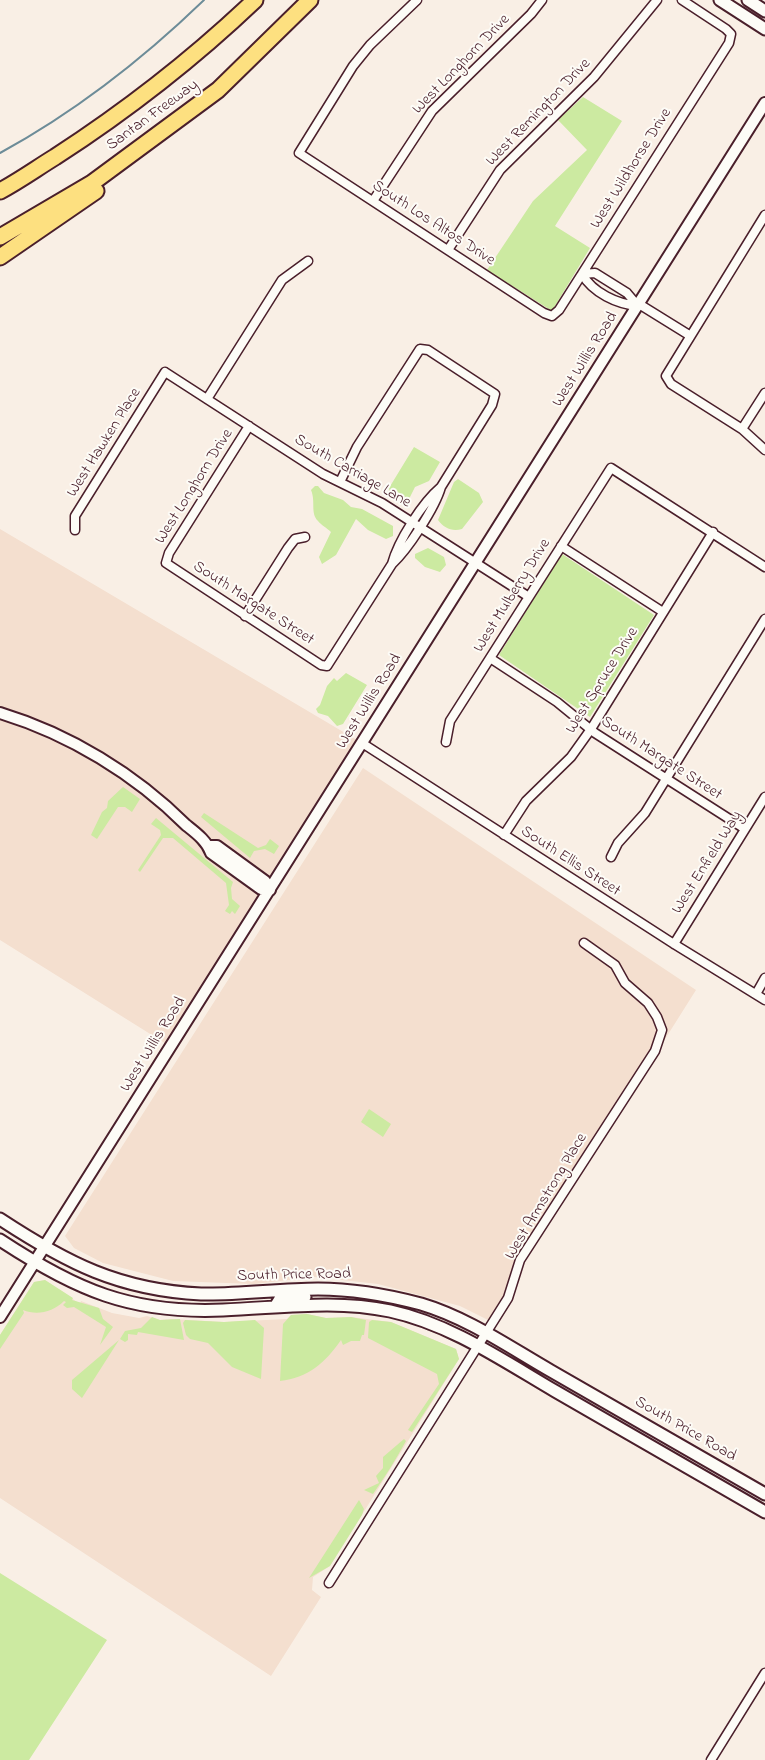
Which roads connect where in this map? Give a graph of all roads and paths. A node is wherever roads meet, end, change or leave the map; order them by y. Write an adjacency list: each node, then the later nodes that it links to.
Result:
1 (254, 0): 13 (highway, Santan Freeway)
2 (310, 0): 11 (highway, Santan Freeway)
3 (417, 0): 16 (street, South Los Altos Drive)
4 (542, 0): 16 (street, West Longhorn Drive)
5 (657, 0): 19 (street, West Remington Drive)
6 (682, 0): 22 (street, West Wildhorse Drive)
7 (720, 0): 10 (main road)
8 (748, 0): 9 (main road)
9 (765, 11)
10 (765, 29)
11 (218, 90): 18 (highway, Santan Freeway); 20 (highway)
12 (765, 104): 23 (street, West Willis Road)
13 (82, 140): 14 (highway); 15 (highway, Santan Freeway)
14 (0, 182)
15 (0, 191)
16 (373, 202): 19 (street, South Los Altos Drive)
17 (765, 215): 25 (street)
18 (0, 237)
19 (448, 250): 24 (street, South Los Altos Drive)
20 (0, 257)
21 (308, 261): 28 (street)
22 (582, 274): 23 (street); 23 (street); 24 (street, West Wildhorse Drive)
23 (639, 305): 25 (street); 39 (street, West Willis Road)
24 (552, 316)
25 (689, 335): 30 (street)
26 (165, 372): 28 (street, South Carriage Lane); 34 (street, West Hawken Place)
27 (765, 393): 30 (street)
28 (206, 399): 29 (street, South Carriage Lane)
29 (249, 426): 32 (street, South Carriage Lane); 38 (street, West Longhorn Drive)
30 (742, 429): 31 (street)
31 (765, 450)
32 (340, 482): 33 (street, South Carriage Lane); 33 (street)
33 (416, 525): 39 (street, South Carriage Lane); 43 (street, South Margate Street)
34 (75, 530)
35 (713, 532): 37 (street, West Mulberry Drive); 40 (street); 42 (street, West Spruce Drive)
36 (305, 537): 43 (street)
37 (561, 546): 41 (street, West Mulberry Drive); 42 (street)
38 (166, 563): 43 (street, South Margate Street)
39 (474, 563): 41 (street, South Carriage Lane); 49 (street, West Willis Road)
40 (765, 567)
41 (529, 597): 45 (street, West Mulberry Drive)
42 (663, 612): 47 (street, West Spruce Drive)
43 (245, 616)
44 (765, 619): 50 (street)
45 (490, 658): 47 (street, South Margate Street); 48 (street, West Mulberry Drive)
46 (0, 713): 55 (street)
47 (590, 729): 50 (street, South Margate Street); 53 (street, West Spruce Drive)
48 (446, 742)
49 (362, 743): 53 (street, South Ellis Street); 55 (street, West Willis Road)
50 (666, 779): 52 (street, South Margate Street); 54 (street)
51 (765, 797): 52 (street, West Enfield Way)
52 (745, 829): 57 (street, West Enfield Way)
53 (504, 835): 57 (street, South Ellis Street)
54 (611, 857)
55 (270, 890): 63 (street, West Willis Road)
56 (584, 943): 70 (street, West Armstrong Place)
57 (674, 944): 59 (street, South Ellis Street)
58 (765, 978): 59 (street)
59 (756, 994): 60 (street, South Ellis Street)
60 (765, 1000)
61 (0, 1219): 63 (main road, South Price Road)
62 (0, 1240): 64 (main road, South Price Road)
63 (44, 1248): 64 (street, West Willis Road); 66 (main road, South Price Road)
64 (34, 1263): 68 (main road, South Price Road); 69 (street, West Willis Road)
65 (343, 1290): 66 (main road, South Price Road); 67 (main road); 70 (main road, South Price Road)
66 (270, 1291): 68 (main road)
67 (275, 1307): 68 (main road, South Price Road); 71 (main road, South Price Road)
68 (197, 1310)
69 (0, 1317)
70 (486, 1334): 71 (street, West Armstrong Place); 72 (main road, South Price Road)
71 (478, 1347): 73 (main road, South Price Road); 74 (street, West Armstrong Place)
72 (765, 1494)
73 (765, 1512)
74 (330, 1583)
75 (765, 1673): 76 (street)
76 (711, 1760)

